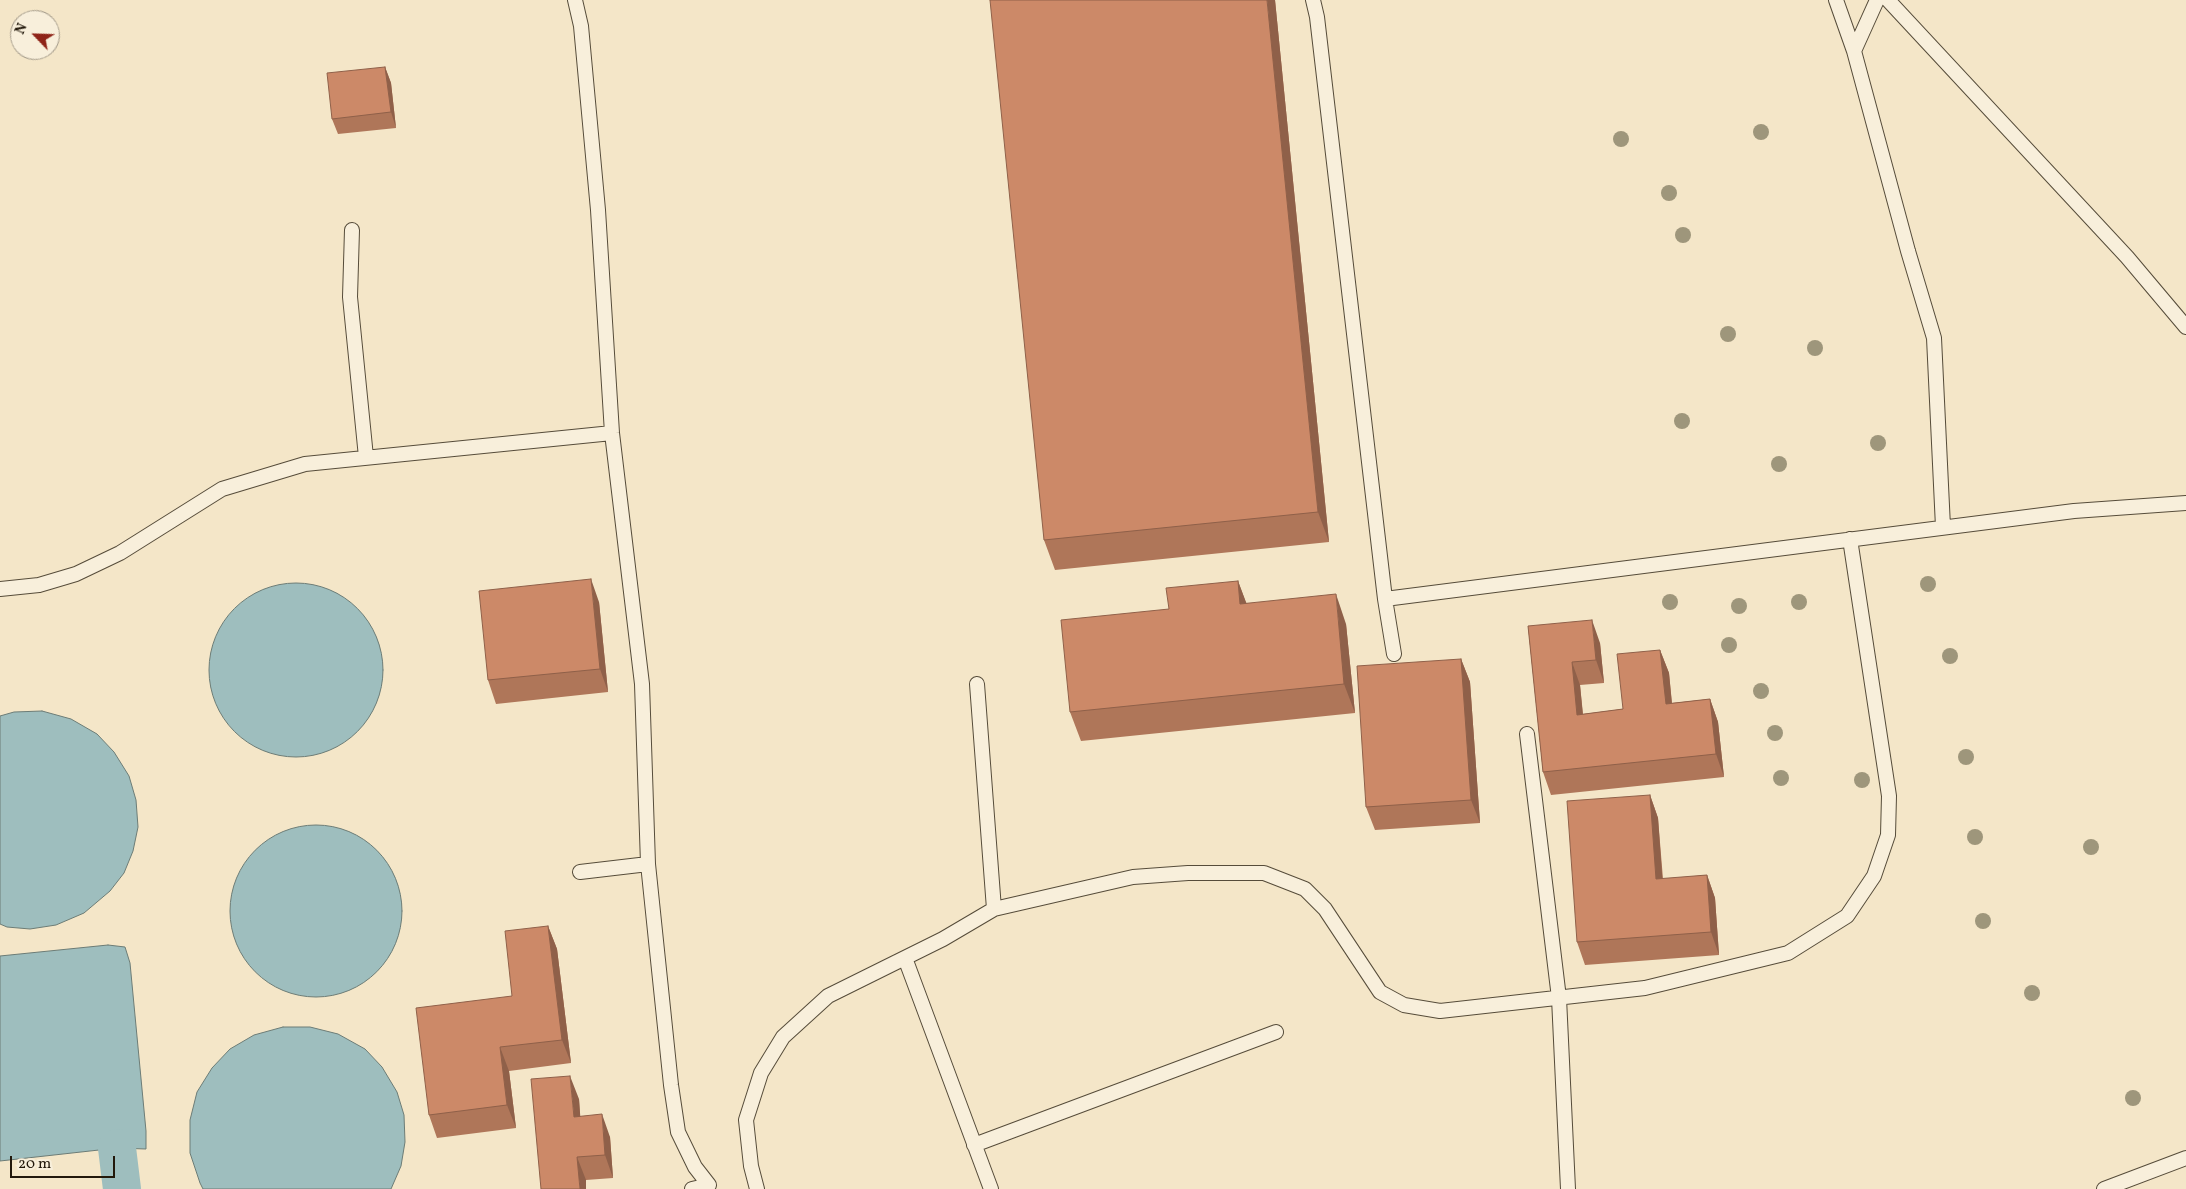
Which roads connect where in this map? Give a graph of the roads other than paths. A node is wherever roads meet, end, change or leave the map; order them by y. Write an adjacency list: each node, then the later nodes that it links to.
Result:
1 (575, 0): 9 (lane)
2 (1313, 0): 15 (lane)
3 (1836, 0): 6 (lane)
4 (1877, 0): 6 (lane)
5 (1888, 0): 8 (lane)
6 (1854, 51): 12 (lane)
7 (352, 230): 10 (lane)
8 (2186, 327)
9 (612, 433): 10 (lane); 19 (lane)
10 (366, 457): 14 (lane)
11 (2186, 503): 12 (lane)
12 (1943, 527): 13 (lane)
13 (1850, 539): 15 (lane); 23 (lane)
14 (0, 590)
15 (1385, 598): 16 (lane)
16 (1394, 654)
17 (977, 684): 21 (lane)
18 (1527, 734): 23 (lane)
19 (648, 864): 20 (lane); 27 (lane)
20 (580, 872)
21 (994, 909): 22 (lane); 23 (lane)
22 (905, 958): 25 (lane); 29 (lane)
23 (1559, 998): 31 (lane)
24 (1276, 1032): 25 (lane)
25 (974, 1145): 30 (lane)
26 (2186, 1158): 32 (lane)
27 (712, 1187): 28 (lane)
28 (692, 1189)
29 (757, 1189)
30 (991, 1189)
31 (1568, 1189)
32 (2104, 1189)

